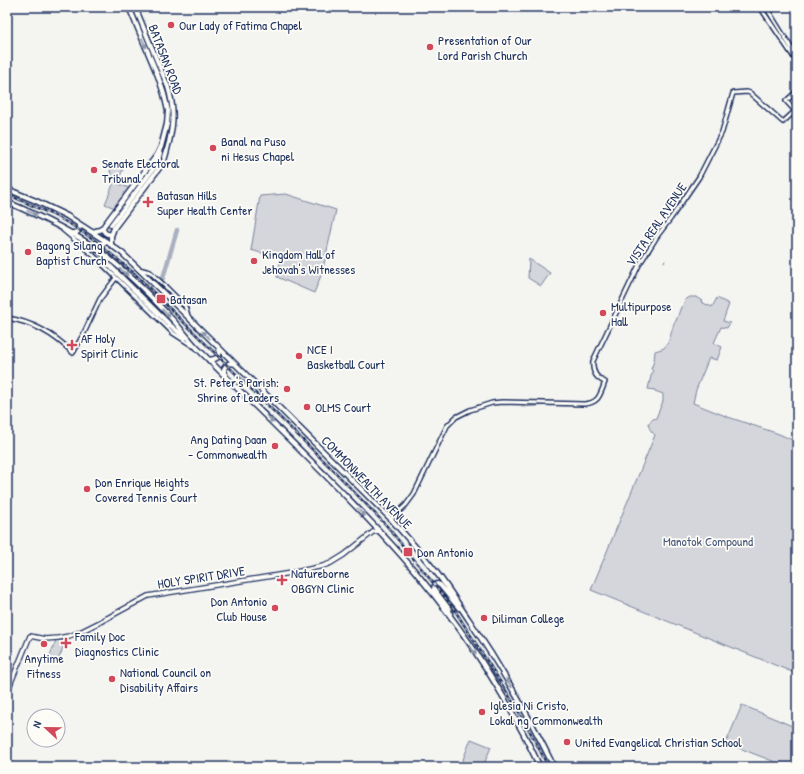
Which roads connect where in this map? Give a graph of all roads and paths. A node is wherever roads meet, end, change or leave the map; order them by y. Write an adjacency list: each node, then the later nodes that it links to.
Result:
1 (129, 7): 8 (main road, BATASAN ROAD, one-way to 8)
2 (135, 7): 17 (main road, BATASAN ROAD)
3 (760, 7): 6 (street)
4 (766, 7): 5 (street)
5 (797, 57)
6 (797, 62)
7 (797, 90): 28 (street, VISTA REAL AVENUE)
8 (160, 150): 13 (main road); 14 (main road, BATASAN ROAD)
9 (7, 189): 11 (main road, COMMONWEALTH AVENUE)
10 (7, 202): 12 (main road, COMMONWEALTH AVENUE, one-way to 12)
11 (76, 221): 15 (main road); 16 (main road, COMMONWEALTH AVENUE)
12 (57, 225): 15 (main road, COMMONWEALTH AVENUE); 21 (street, COMMONWEALTH AVENUE)
13 (111, 225)
14 (103, 227): 16 (main road, BATASAN ROAD); 17 (main road)
15 (70, 232): 19 (main road, COMMONWEALTH AVENUE)
16 (92, 232): 18 (main road, COMMONWEALTH AVENUE)
17 (111, 234): 18 (main road)
18 (109, 243): 19 (main road); 24 (main road, COMMONWEALTH AVENUE, one-way to 18)
19 (101, 252): 23 (main road, COMMONWEALTH AVENUE, one-way to 23)
20 (106, 262): 23 (main road)
21 (116, 278): 22 (street); 23 (street, COMMONWEALTH AVENUE)
22 (7, 318)
23 (196, 348): 25 (main road, COMMONWEALTH AVENUE)
24 (219, 348): 25 (main road); 26 (main road, COMMONWEALTH AVENUE)
25 (209, 360): 27 (main road, COMMONWEALTH AVENUE)
26 (235, 364): 27 (main road); 28 (main road, COMMONWEALTH AVENUE)
27 (226, 376): 29 (main road, COMMONWEALTH AVENUE, one-way to 29)
28 (391, 519): 33 (main road, COMMONWEALTH AVENUE)
29 (375, 526): 30 (main road, COMMONWEALTH AVENUE); 31 (main road)
30 (379, 531): 31 (main road, HOLY SPIRIT DRIVE); 32 (main road, COMMONWEALTH AVENUE)
31 (374, 532): 34 (main road, HOLY SPIRIT DRIVE)
32 (451, 618): 33 (main road); 35 (main road, COMMONWEALTH AVENUE, one-way to 35)
33 (468, 618): 36 (main road, COMMONWEALTH AVENUE, one-way to 33)
34 (7, 692)
35 (540, 767)
36 (554, 767)

